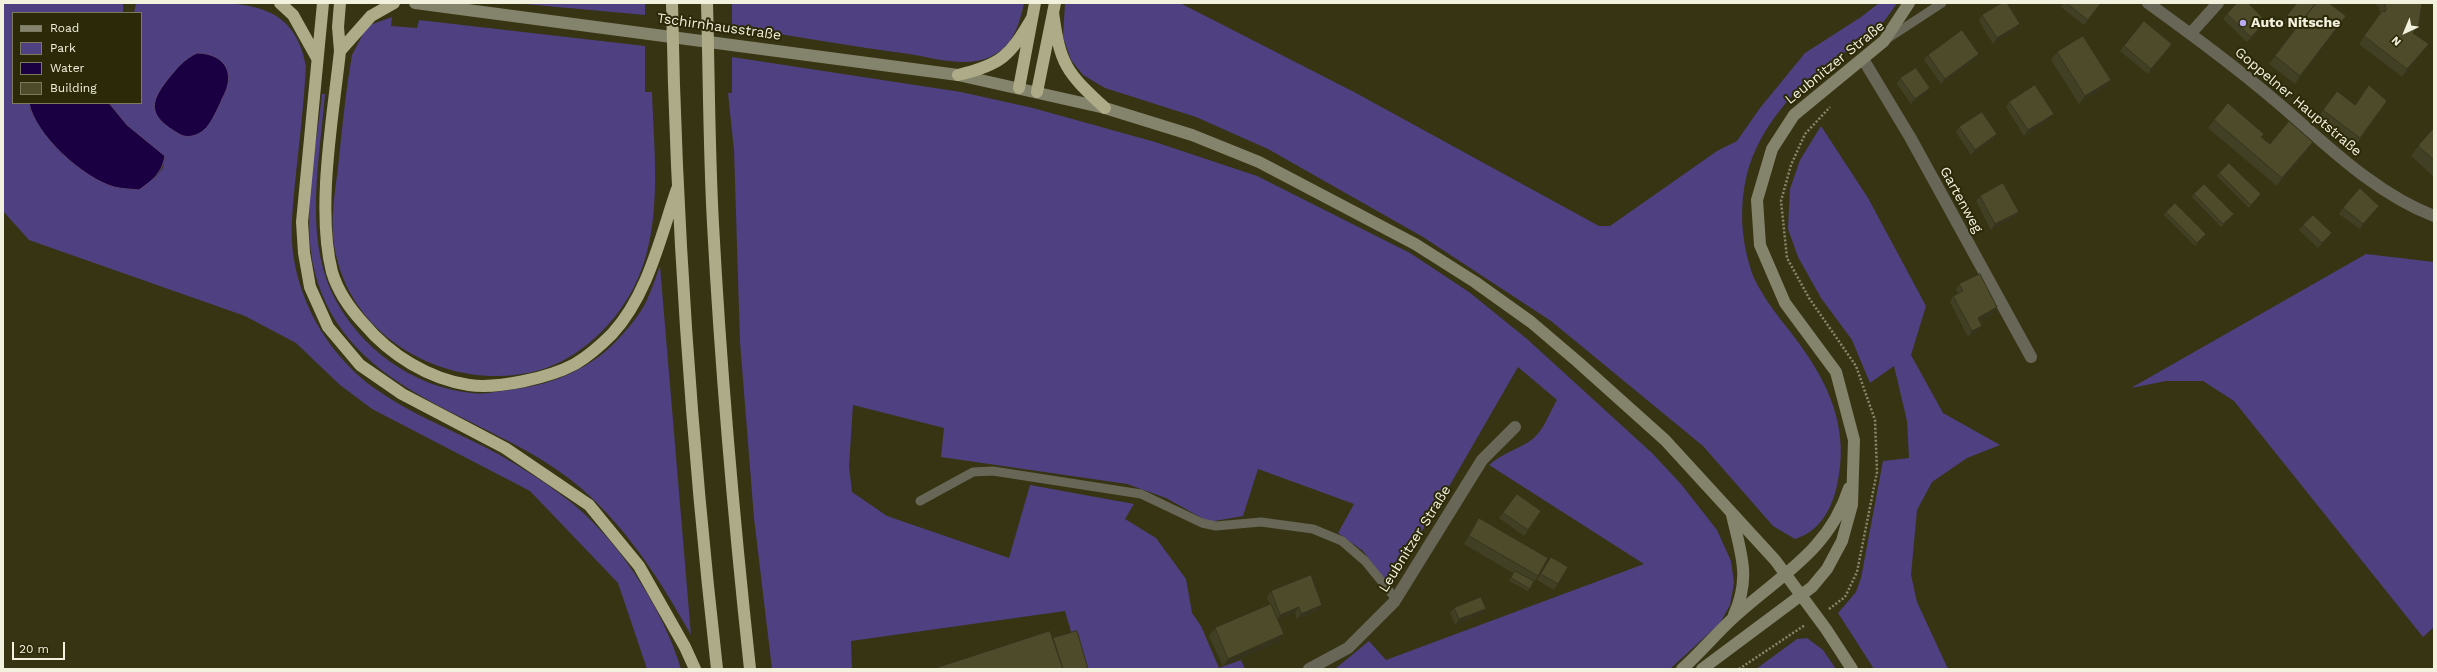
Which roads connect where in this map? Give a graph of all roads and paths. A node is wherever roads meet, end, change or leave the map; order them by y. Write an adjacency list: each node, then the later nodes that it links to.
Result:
1 (280, 3): 18 (highway)
2 (323, 3): 18 (highway)
3 (340, 3): 17 (highway)
4 (394, 3): 17 (highway)
5 (415, 3): 20 (main road, Tschirnhausstraße)
6 (672, 3): 24 (highway)
7 (707, 3): 37 (highway)
8 (1035, 3): 14 (highway)
9 (1909, 3): 16 (main road)
10 (1942, 3): 16 (lane, Leubnitzer Straße)
11 (2148, 3): 15 (street, Goppelner Hauptstraße)
12 (2218, 3): 15 (street)
13 (1054, 7): 22 (highway); 23 (highway)
14 (1032, 18): 20 (highway); 21 (highway)
15 (2191, 33): 25 (street, Goppelner Hauptstraße)
16 (1884, 41): 19 (main road, Leubnitzer Straße)
17 (340, 51): 24 (highway)
18 (317, 58): 35 (highway)
19 (1863, 59): 26 (street, Gartenweg); 28 (main road, Leubnitzer Straße)
20 (958, 75): 21 (main road, Tschirnhausstraße)
21 (1019, 88): 22 (main road, Tschirnhausstraße)
22 (1037, 92): 23 (main road, Tschirnhausstraße)
23 (1105, 108): 30 (main road, Tschirnhausstraße)
24 (677, 189): 36 (highway)
25 (2434, 216)
26 (2031, 357)
27 (1515, 427): 33 (street, Leubnitzer Straße)
28 (1853, 474): 31 (main road); 32 (main road)
29 (920, 501): 33 (lane)
30 (1732, 514): 31 (main road, Tschirnhausstraße); 34 (main road)
31 (1785, 574): 32 (main road, Tschirnhausstraße); 34 (main road)
32 (1802, 596): 40 (main road); 41 (main road, Tschirnhausstraße)
33 (1396, 599): 38 (street, Leubnitzer Straße)
34 (1732, 619): 39 (main road)
35 (695, 669)
36 (717, 669)
37 (750, 669)
38 (1309, 669)
39 (1682, 669)
40 (1702, 669)
41 (1852, 669)

